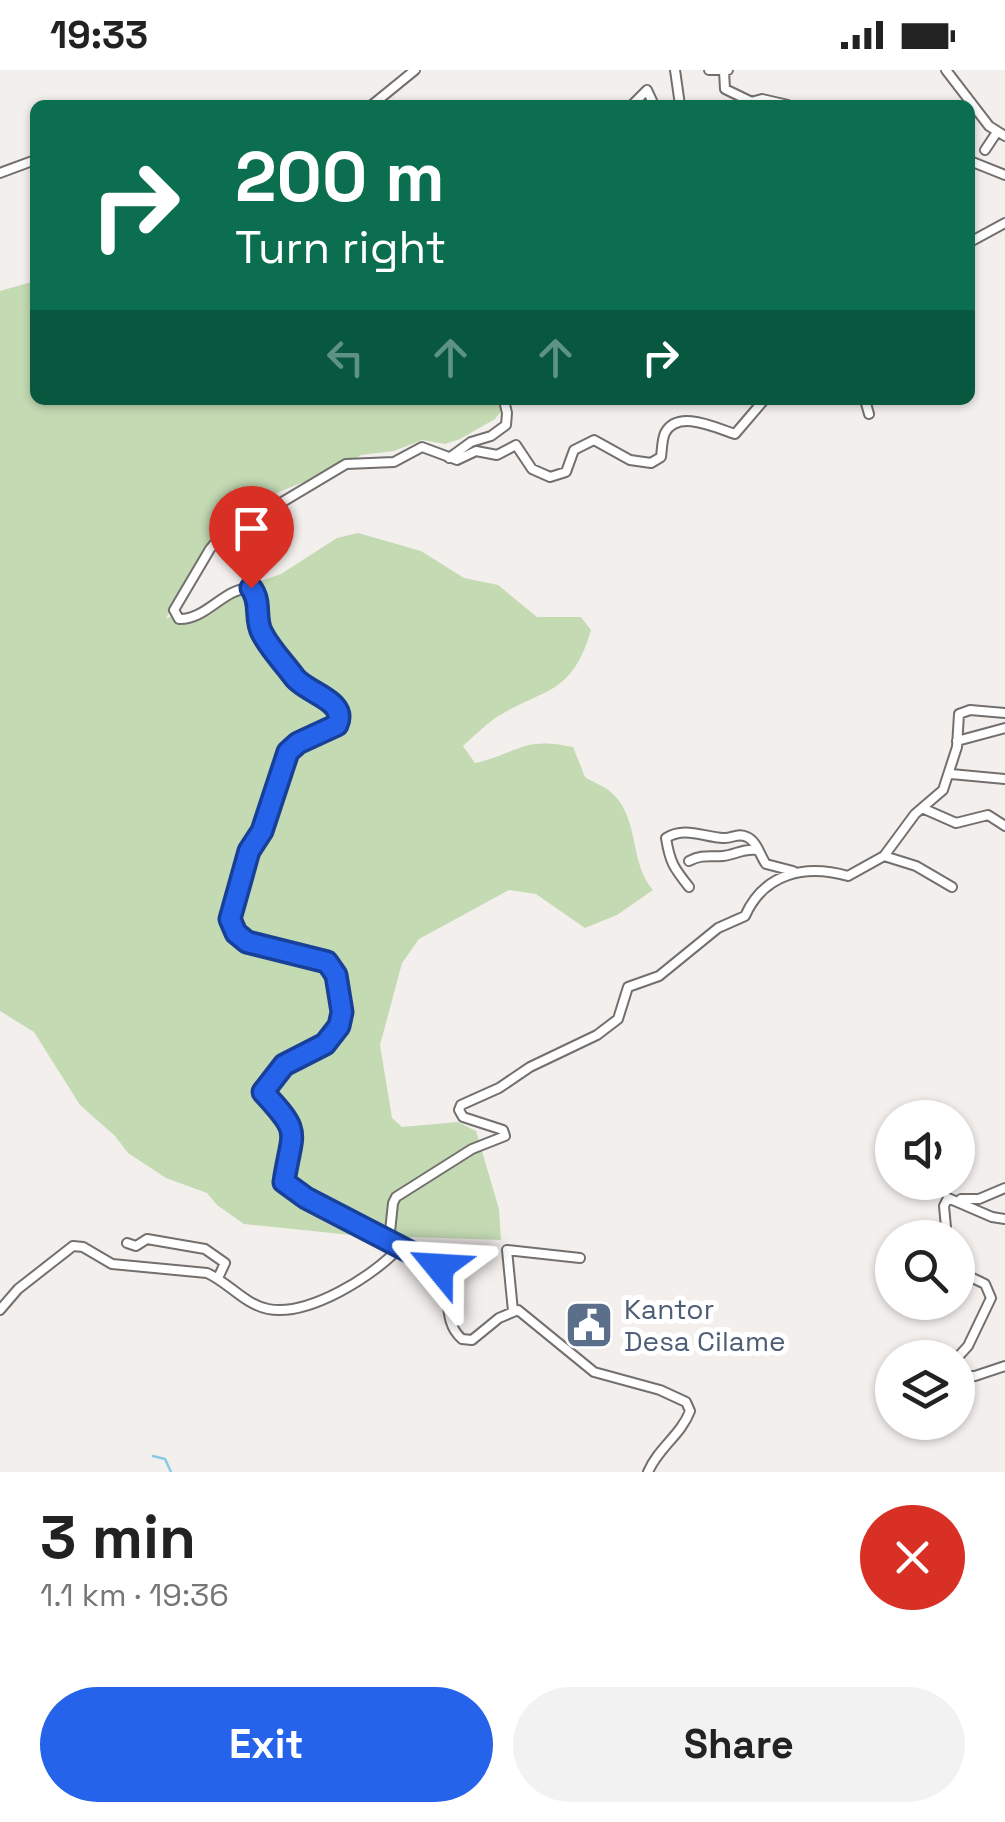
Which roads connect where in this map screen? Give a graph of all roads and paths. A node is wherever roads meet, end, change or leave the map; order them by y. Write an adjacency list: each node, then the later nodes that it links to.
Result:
1 (415, 70): 6 (street)
2 (676, 70): 9 (street)
3 (708, 70): 5 (street)
4 (946, 70): 11 (street)
5 (726, 71): 10 (street)
6 (380, 100)
7 (637, 100): 8 (street)
8 (652, 100)
9 (679, 100)
10 (748, 100)
11 (969, 100)
12 (975, 108): 13 (street)
13 (1001, 134): 14 (street)
14 (985, 150)
15 (30, 162): 17 (street)
16 (975, 163): 18 (street)
17 (0, 174)
18 (1005, 175)
19 (1005, 223): 20 (street)
20 (975, 239)
21 (505, 405): 25 (street)
22 (760, 405): 25 (street)
23 (866, 405): 24 (street)
24 (869, 414)
25 (449, 458): 43 (street)
26 (1005, 713): 28 (street)
27 (1005, 728): 28 (street)
28 (957, 741): 29 (street)
29 (951, 774): 30 (street); 31 (street)
30 (1005, 779)
31 (922, 808): 32 (street); 34 (street)
32 (1005, 826)
33 (757, 850): 35 (street); 36 (street); 37 (street)
34 (884, 856): 36 (street); 38 (street)
35 (689, 861)
36 (798, 871): 43 (street)
37 (689, 887)
38 (952, 888)
39 (1005, 1188): 40 (street)
40 (975, 1199)
41 (958, 1200): 42 (street)
42 (1005, 1219)
43 (389, 1241): 45 (street)
44 (127, 1243): 47 (street)
45 (400, 1247): 47 (street); 50 (street)
46 (580, 1258): 50 (street)
47 (218, 1278): 49 (street)
48 (975, 1280): 51 (street)
49 (0, 1310)
50 (513, 1311): 54 (street)
51 (971, 1340)
52 (1005, 1366): 53 (street)
53 (975, 1376)
54 (648, 1472)

